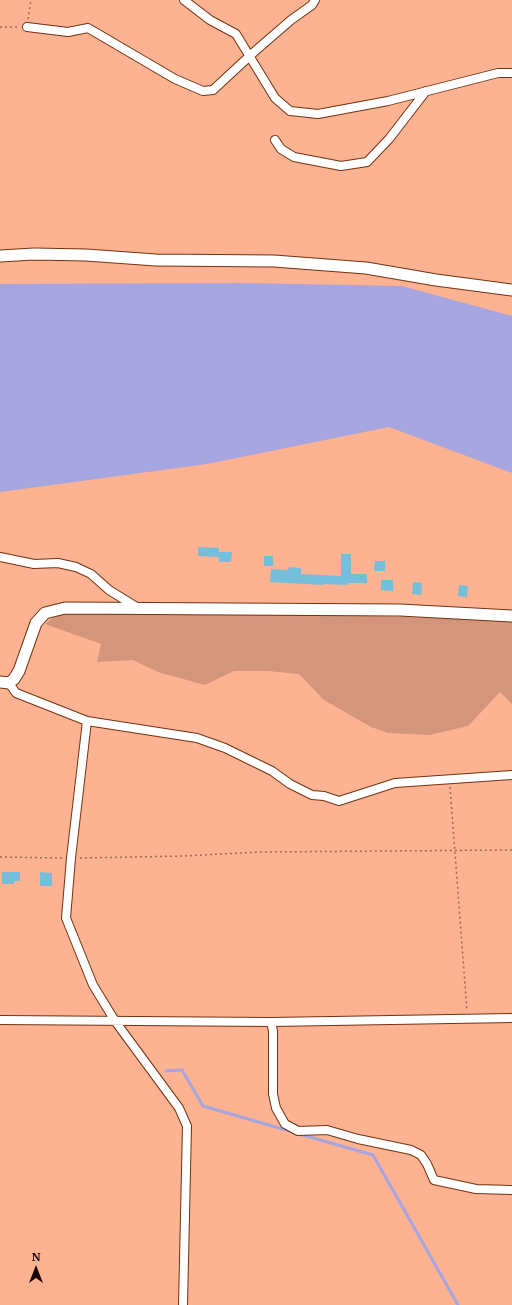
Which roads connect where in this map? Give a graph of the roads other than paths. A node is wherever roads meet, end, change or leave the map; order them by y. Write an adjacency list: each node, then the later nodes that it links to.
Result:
1 (184, 0): 4 (street)
2 (315, 0): 4 (street)
3 (26, 27): 4 (street)
4 (249, 56): 6 (street)
5 (512, 73): 6 (street)
6 (426, 91): 7 (street)
7 (275, 140)
8 (0, 256): 9 (main road)
9 (512, 290)
10 (0, 557): 11 (street)
11 (138, 608): 12 (main road); 13 (main road)
12 (512, 616)
13 (4, 682): 14 (street)
14 (87, 721): 15 (street); 18 (street)
15 (512, 775)
16 (512, 1018): 19 (street)
17 (0, 1020): 18 (street)
18 (115, 1021): 19 (street); 21 (street)
19 (271, 1022): 20 (street)
20 (512, 1190)
21 (183, 1305)

